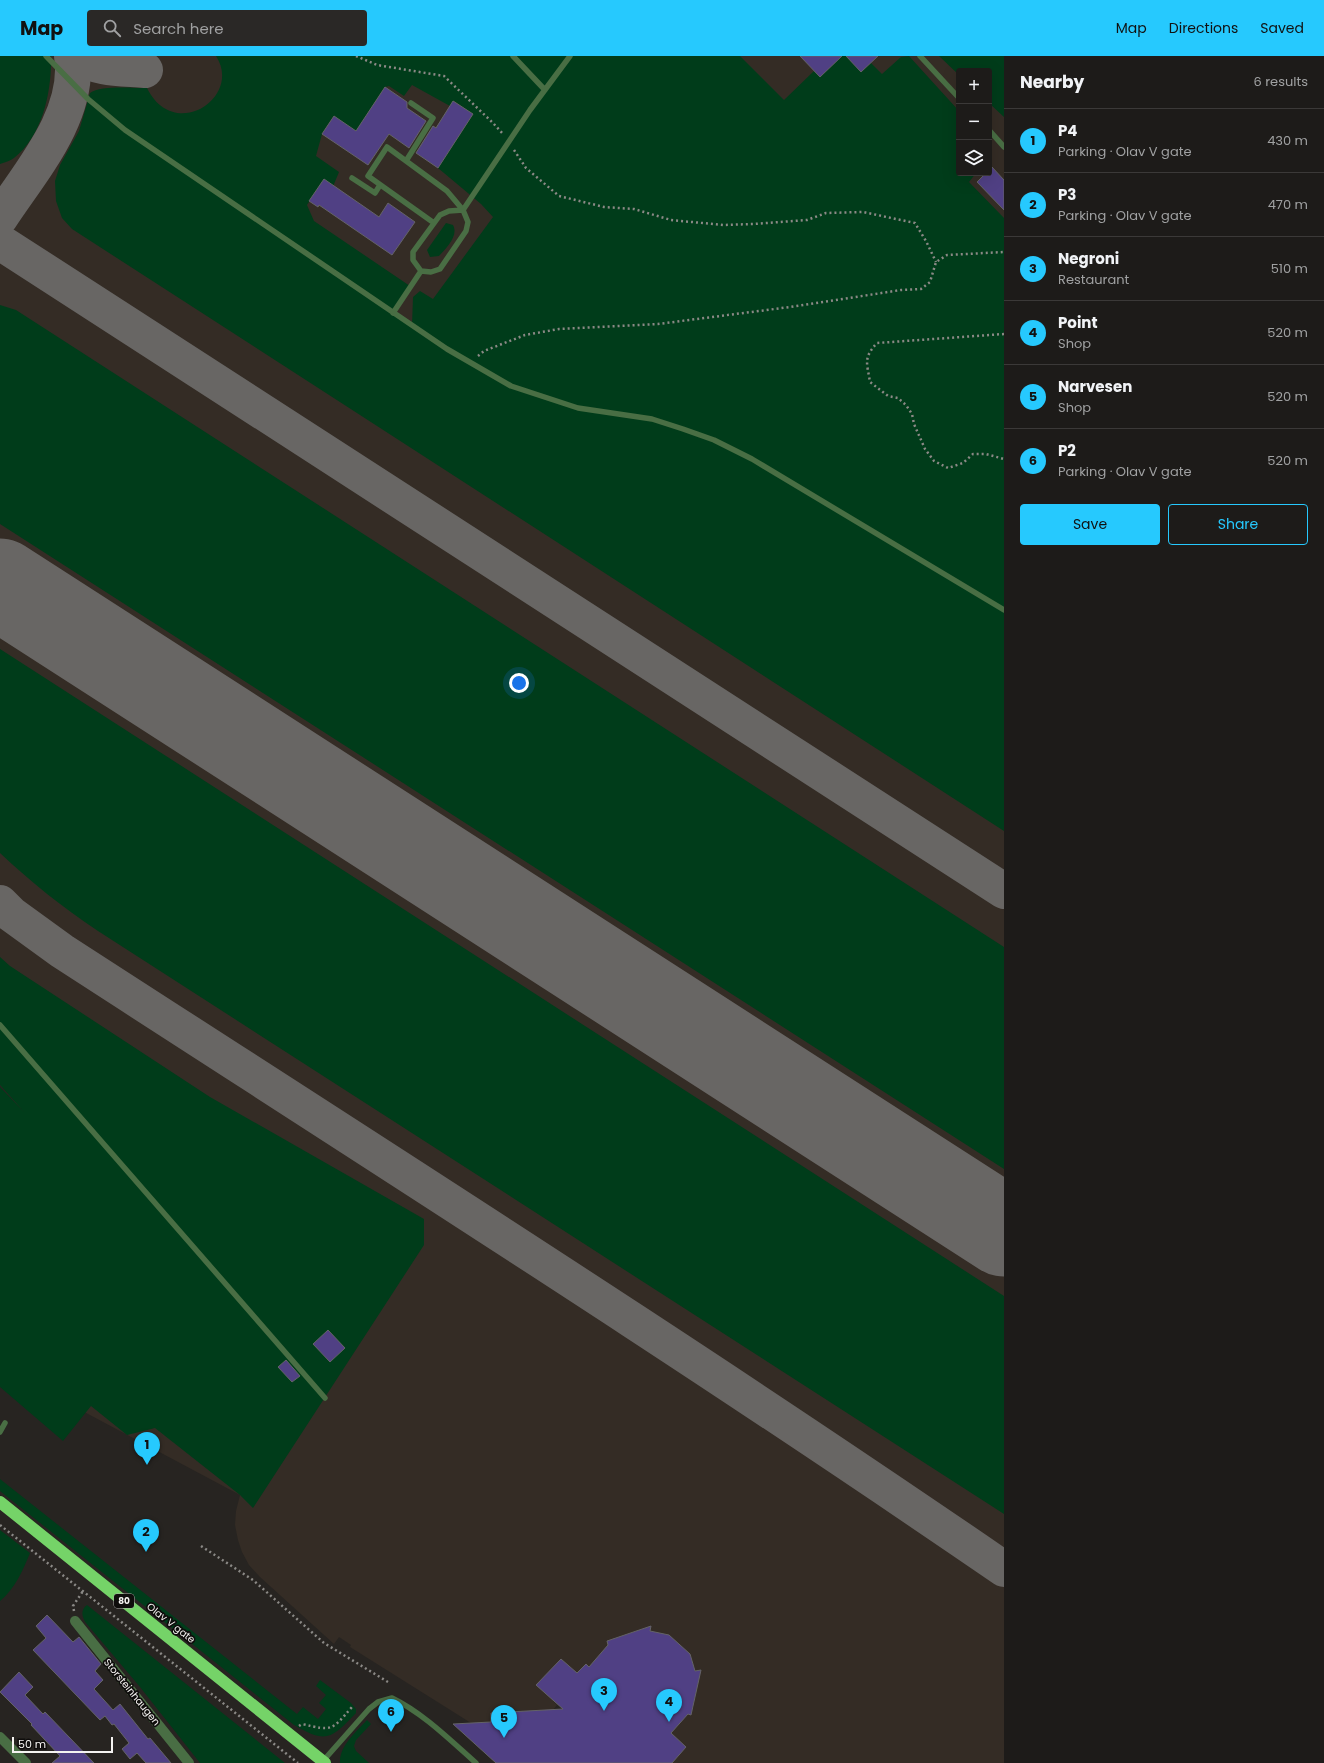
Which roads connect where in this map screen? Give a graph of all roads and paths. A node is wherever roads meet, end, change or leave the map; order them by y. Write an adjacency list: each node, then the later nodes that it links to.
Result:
1 (46, 56): 20 (lane)
2 (356, 56): 10 (path)
3 (513, 56): 6 (lane)
4 (570, 56): 6 (lane)
5 (920, 56): 7 (lane)
6 (545, 90): 10 (lane)
7 (956, 95)
8 (411, 102): 12 (lane)
9 (992, 133): 11 (lane)
10 (509, 142): 15 (lane); 18 (path)
11 (1004, 147)
12 (406, 160): 14 (lane); 15 (lane)
13 (352, 178): 14 (lane)
14 (380, 184): 16 (lane)
15 (463, 210): 16 (lane); 19 (lane)
16 (434, 223): 19 (lane)
17 (1004, 252): 18 (path)
18 (936, 262): 22 (path)
19 (421, 271): 20 (lane)
20 (393, 313): 22 (lane)
21 (1004, 334): 23 (path)
22 (470, 364): 24 (lane)
23 (1004, 459)
24 (1004, 610)
25 (0, 1025): 26 (lane)
26 (325, 1398)
27 (0, 1428): 28 (lane)
28 (0, 1432)
29 (0, 1502): 38 (highway, Olav V gate / 80)
30 (0, 1526): 32 (path)
31 (201, 1546): 34 (path)
32 (83, 1591): 33 (path); 41 (path)
33 (75, 1621): 40 (street, Storsteinhaugen)
34 (388, 1682)
35 (352, 1707): 36 (path)
36 (297, 1728)
37 (0, 1737): 39 (street)
38 (324, 1762): 42 (lane)
39 (26, 1763)
40 (189, 1763)
41 (298, 1763)
42 (476, 1763)

